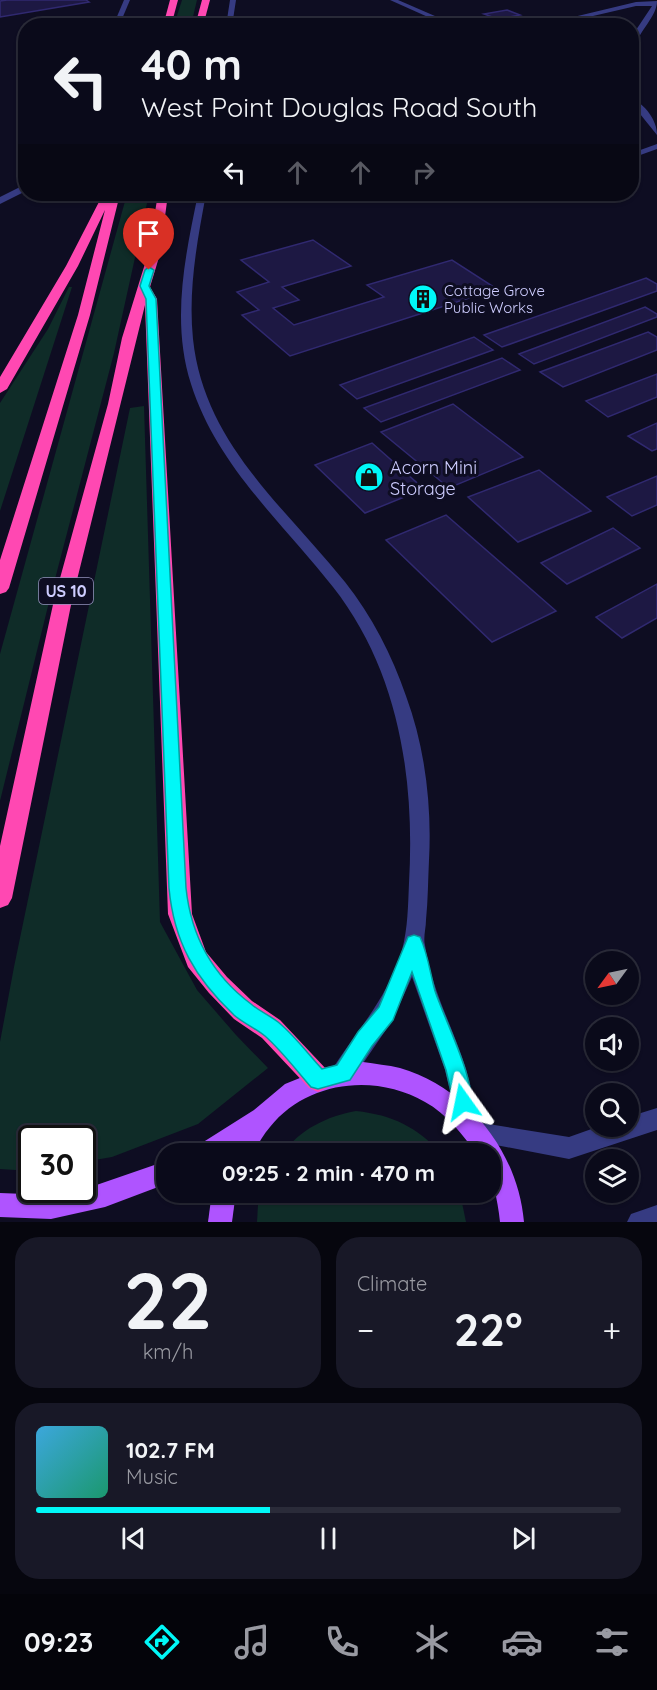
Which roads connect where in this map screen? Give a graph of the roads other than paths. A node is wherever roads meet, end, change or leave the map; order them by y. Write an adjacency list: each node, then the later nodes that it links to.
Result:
1 (127, 0): 7 (street)
2 (174, 0): 8 (highway)
3 (206, 0): 9 (highway)
4 (233, 0): 10 (street)
5 (393, 0): 11 (street)
6 (657, 3): 12 (street); 13 (street)
7 (119, 18)
8 (169, 18)
9 (201, 18)
10 (230, 18)
11 (436, 18)
12 (574, 18)
13 (639, 30)
14 (639, 107): 15 (street)
15 (657, 133)
16 (657, 146): 17 (street)
17 (639, 153)
18 (18, 191): 19 (street)
19 (0, 201)
20 (104, 201): 25 (highway)
21 (113, 201): 26 (highway)
22 (162, 201): 24 (highway, US 10)
23 (201, 201): 28 (street)
24 (144, 286): 27 (highway, US 10); 30 (highway)
25 (0, 389)
26 (0, 588)
27 (0, 898)
28 (414, 943): 29 (street); 33 (street)
29 (343, 1073): 30 (main road); 33 (main road)
30 (318, 1080): 31 (main road)
31 (266, 1113): 34 (main road); 35 (main road)
32 (657, 1119): 33 (street)
33 (472, 1125): 41 (main road)
34 (221, 1143)
35 (243, 1143)
36 (156, 1177): 38 (main road)
37 (223, 1203): 40 (main road)
38 (0, 1205)
39 (657, 1217): 42 (street)
40 (220, 1222)
41 (513, 1222)
42 (639, 1222)

